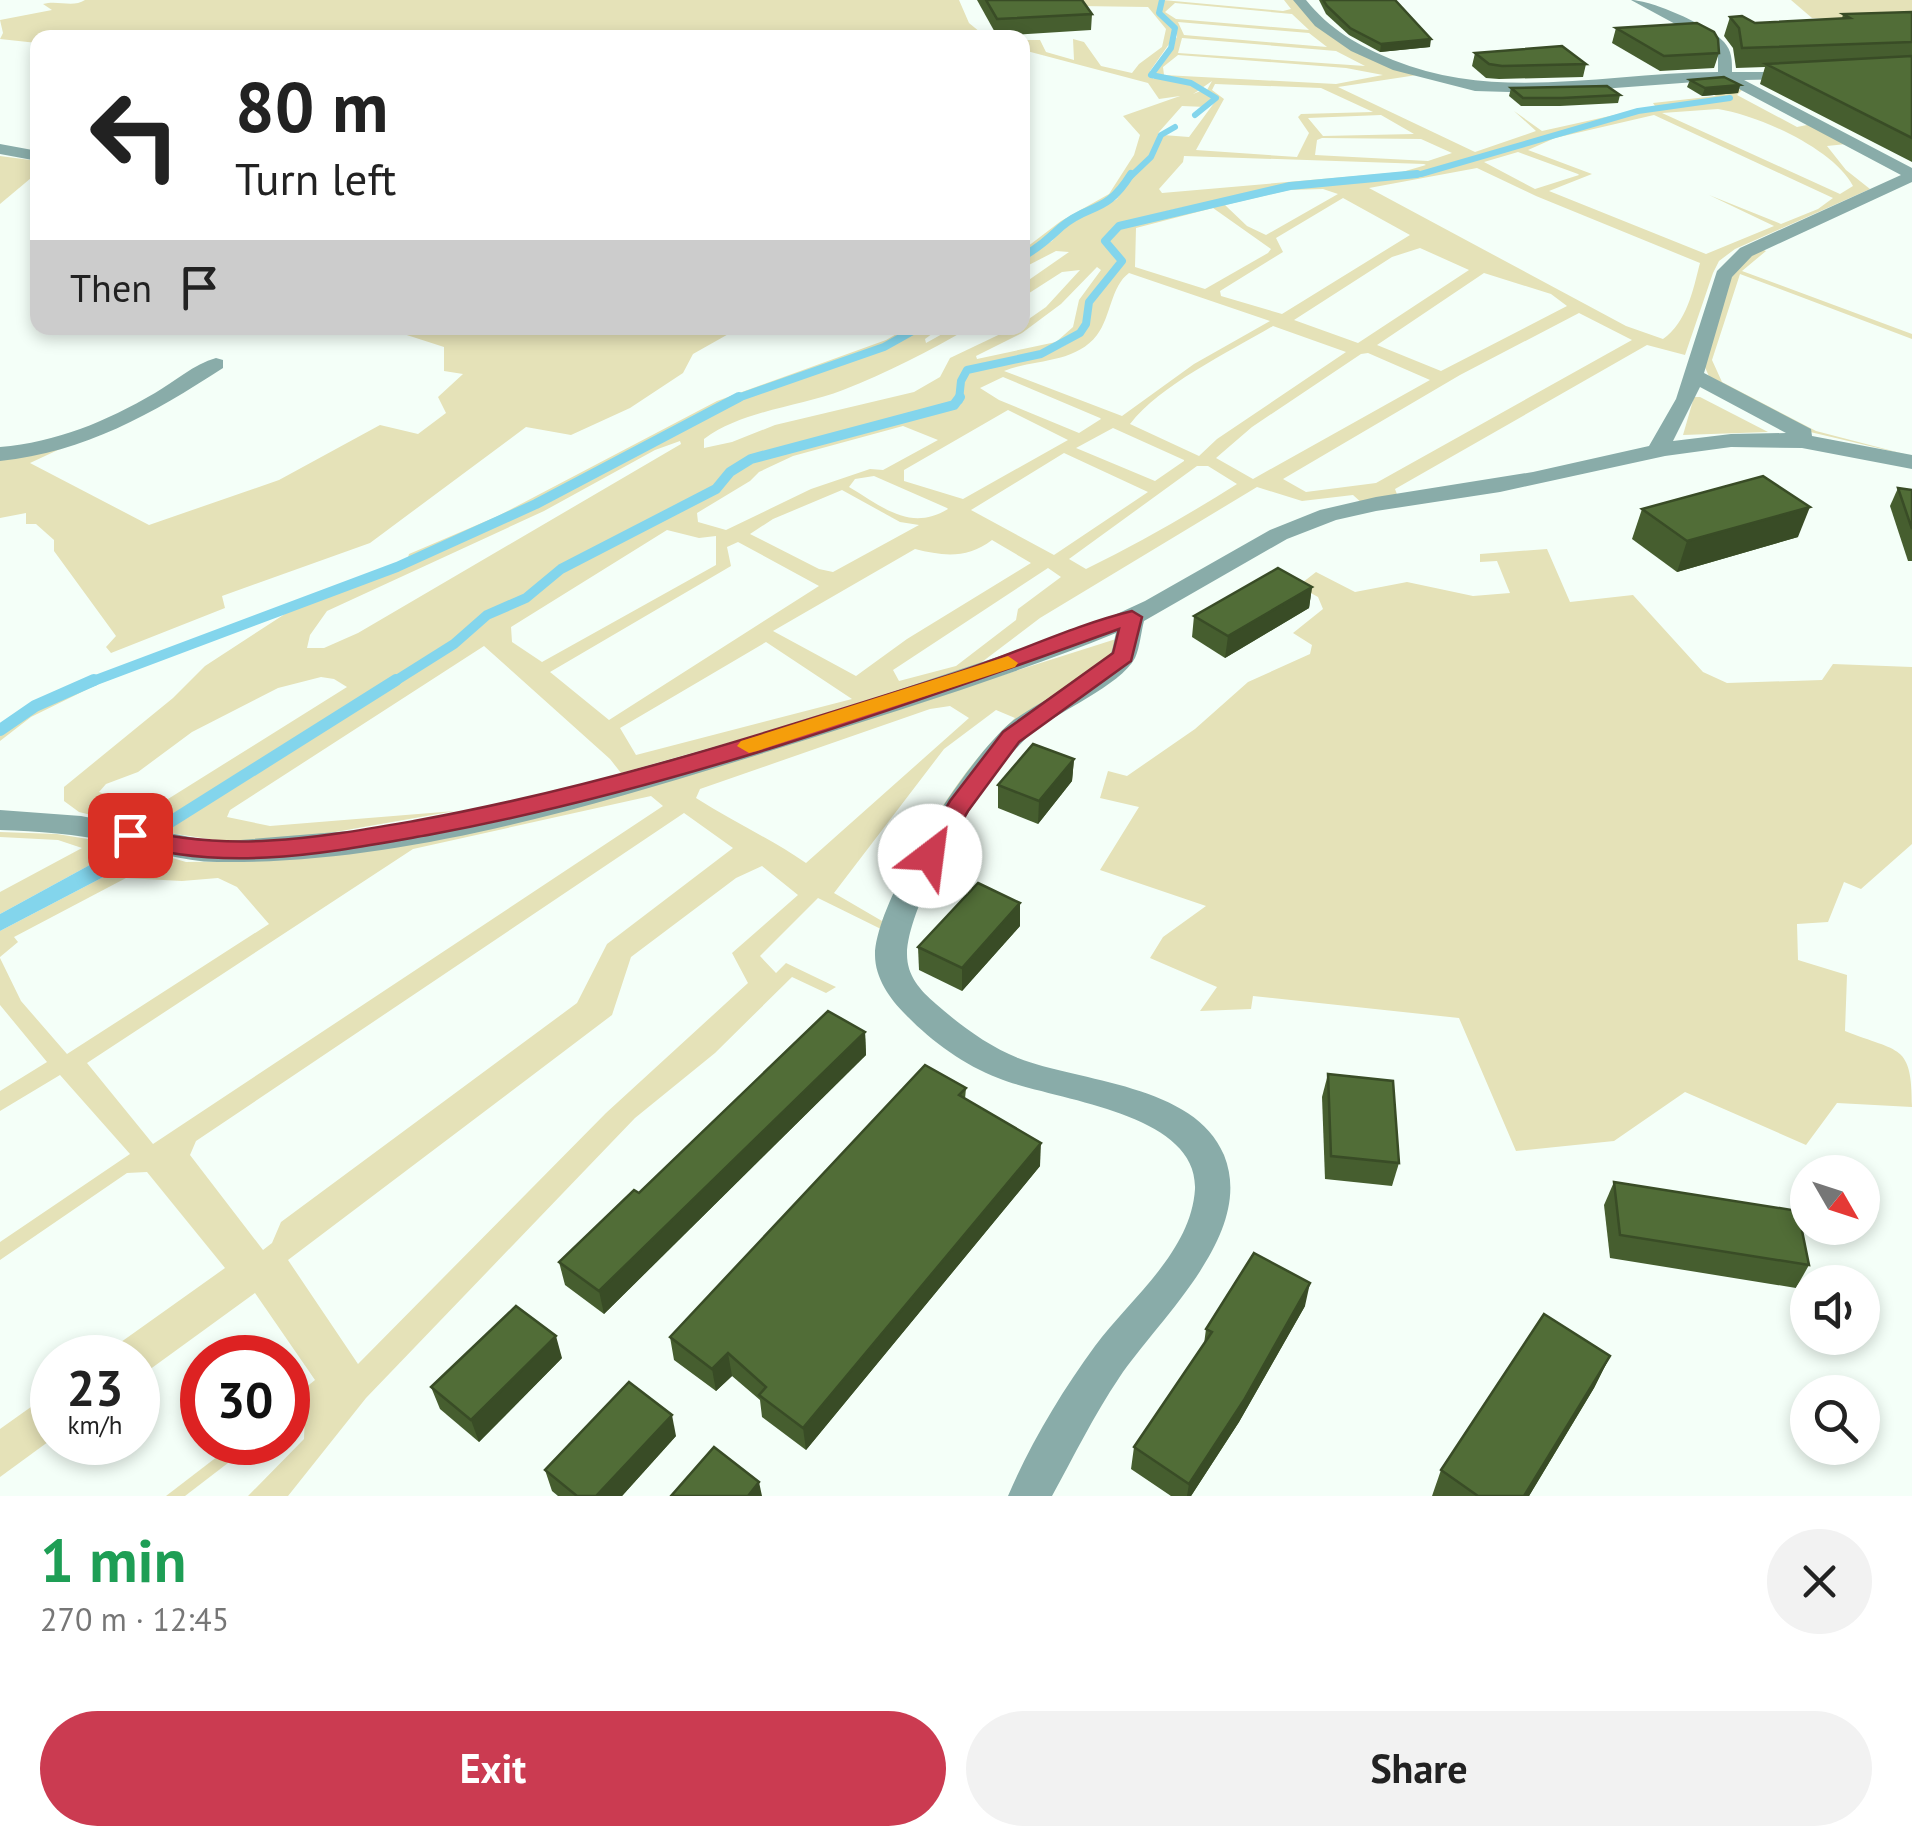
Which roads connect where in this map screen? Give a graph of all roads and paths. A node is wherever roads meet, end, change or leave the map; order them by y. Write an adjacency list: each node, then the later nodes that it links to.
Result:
1 (1298, 0): 4 (street)
2 (1637, 0): 4 (street)
3 (1824, 74): 4 (street)
4 (1725, 76): 7 (street)
5 (0, 149): 6 (street)
6 (30, 155)
7 (1912, 175): 9 (street)
8 (216, 364): 12 (street)
9 (1692, 375): 10 (street); 11 (street)
10 (1833, 445): 11 (street); 13 (street)
11 (1656, 452): 14 (street)
12 (0, 454)
13 (1912, 462)
14 (1132, 617): 15 (street); 16 (street)
15 (0, 820)
16 (1029, 1496)

